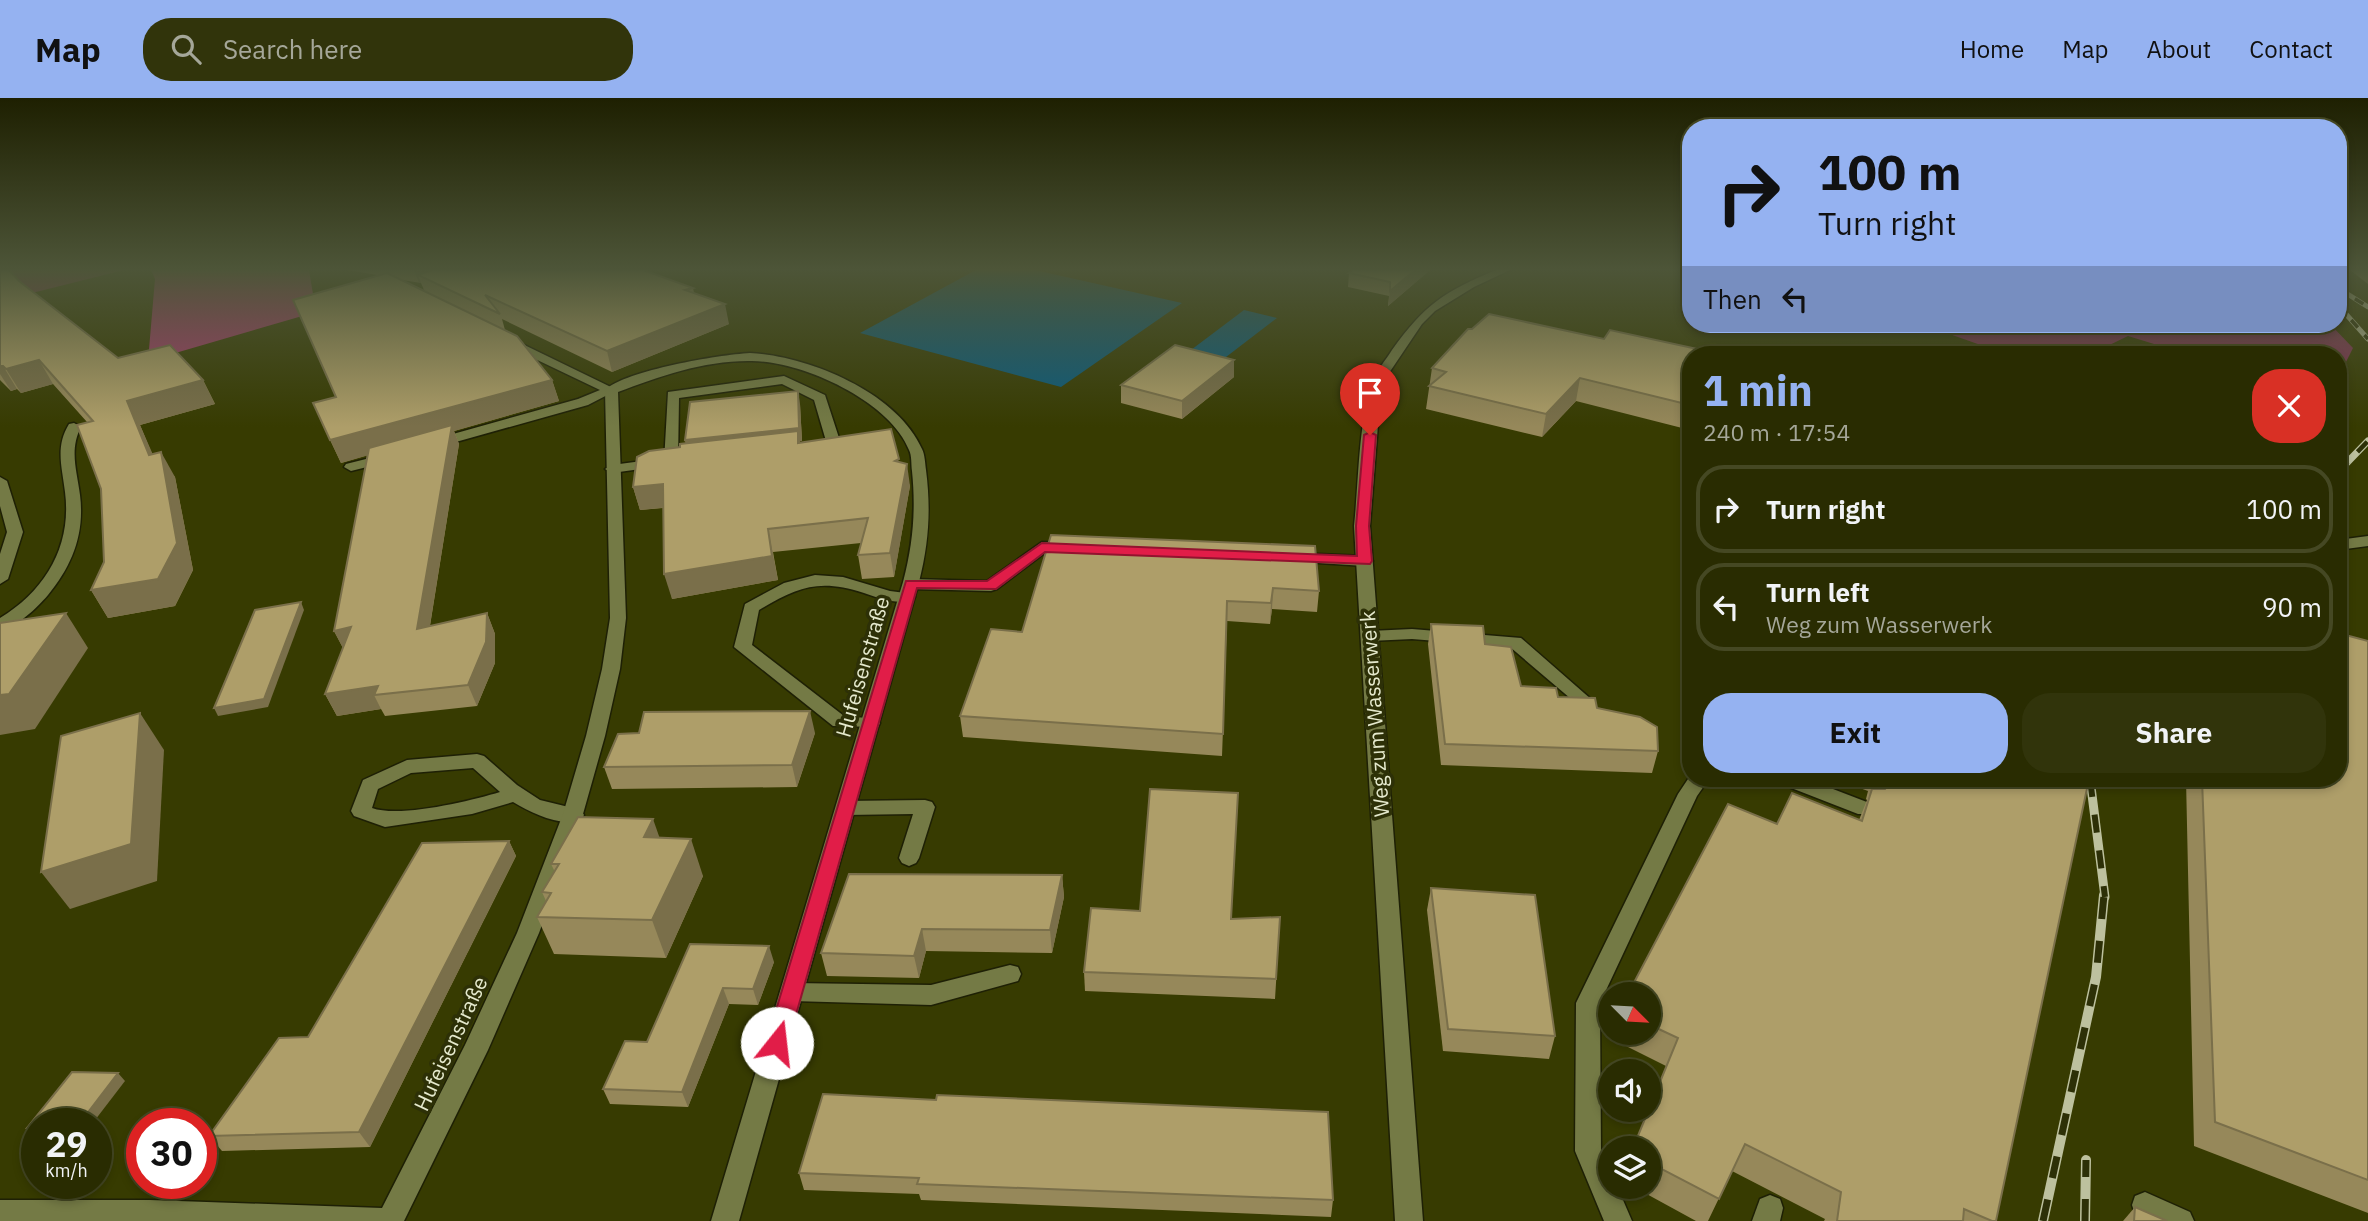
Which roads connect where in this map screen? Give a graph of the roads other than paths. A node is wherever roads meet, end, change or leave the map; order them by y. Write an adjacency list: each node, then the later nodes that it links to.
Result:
1 (1418, 322): 14 (street, Weg zum Wasserwerk)
2 (503, 339): 3 (street)
3 (611, 390): 6 (street); 7 (street, Hufeisenstraße); 16 (street, Hufeisenstraße)
4 (74, 427): 17 (street)
5 (807, 447): 7 (street)
6 (351, 467)
7 (612, 469): 26 (street, Hufeisenstraße)
8 (0, 481): 9 (street)
9 (4, 500): 15 (street)
10 (2368, 541): 11 (street)
11 (2347, 544)
12 (1082, 549): 16 (street)
13 (1270, 557): 14 (street)
14 (1365, 561): 18 (street, Weg zum Wasserwerk)
15 (0, 579)
16 (909, 591): 20 (street, Hufeisenstraße); 20 (street)
17 (0, 625)
18 (1370, 636): 19 (street); 35 (street, Weg zum Wasserwerk)
19 (1583, 699)
20 (871, 723): 24 (street, Hufeisenstraße)
21 (1693, 787): 36 (street)
22 (1809, 787): 25 (street)
23 (515, 794): 23 (street); 26 (street)
24 (846, 808): 27 (street); 29 (street, Hufeisenstraße)
25 (1865, 809)
26 (574, 816): 33 (street, Hufeisenstraße)
27 (909, 858)
28 (1010, 974): 29 (street)
29 (792, 992): 34 (street, Hufeisenstraße)
30 (2145, 1205): 37 (street)
31 (0, 1213): 32 (street)
32 (382, 1221)
33 (390, 1221)
34 (725, 1221)
35 (1409, 1221)
36 (1618, 1221)
37 (2179, 1221)

